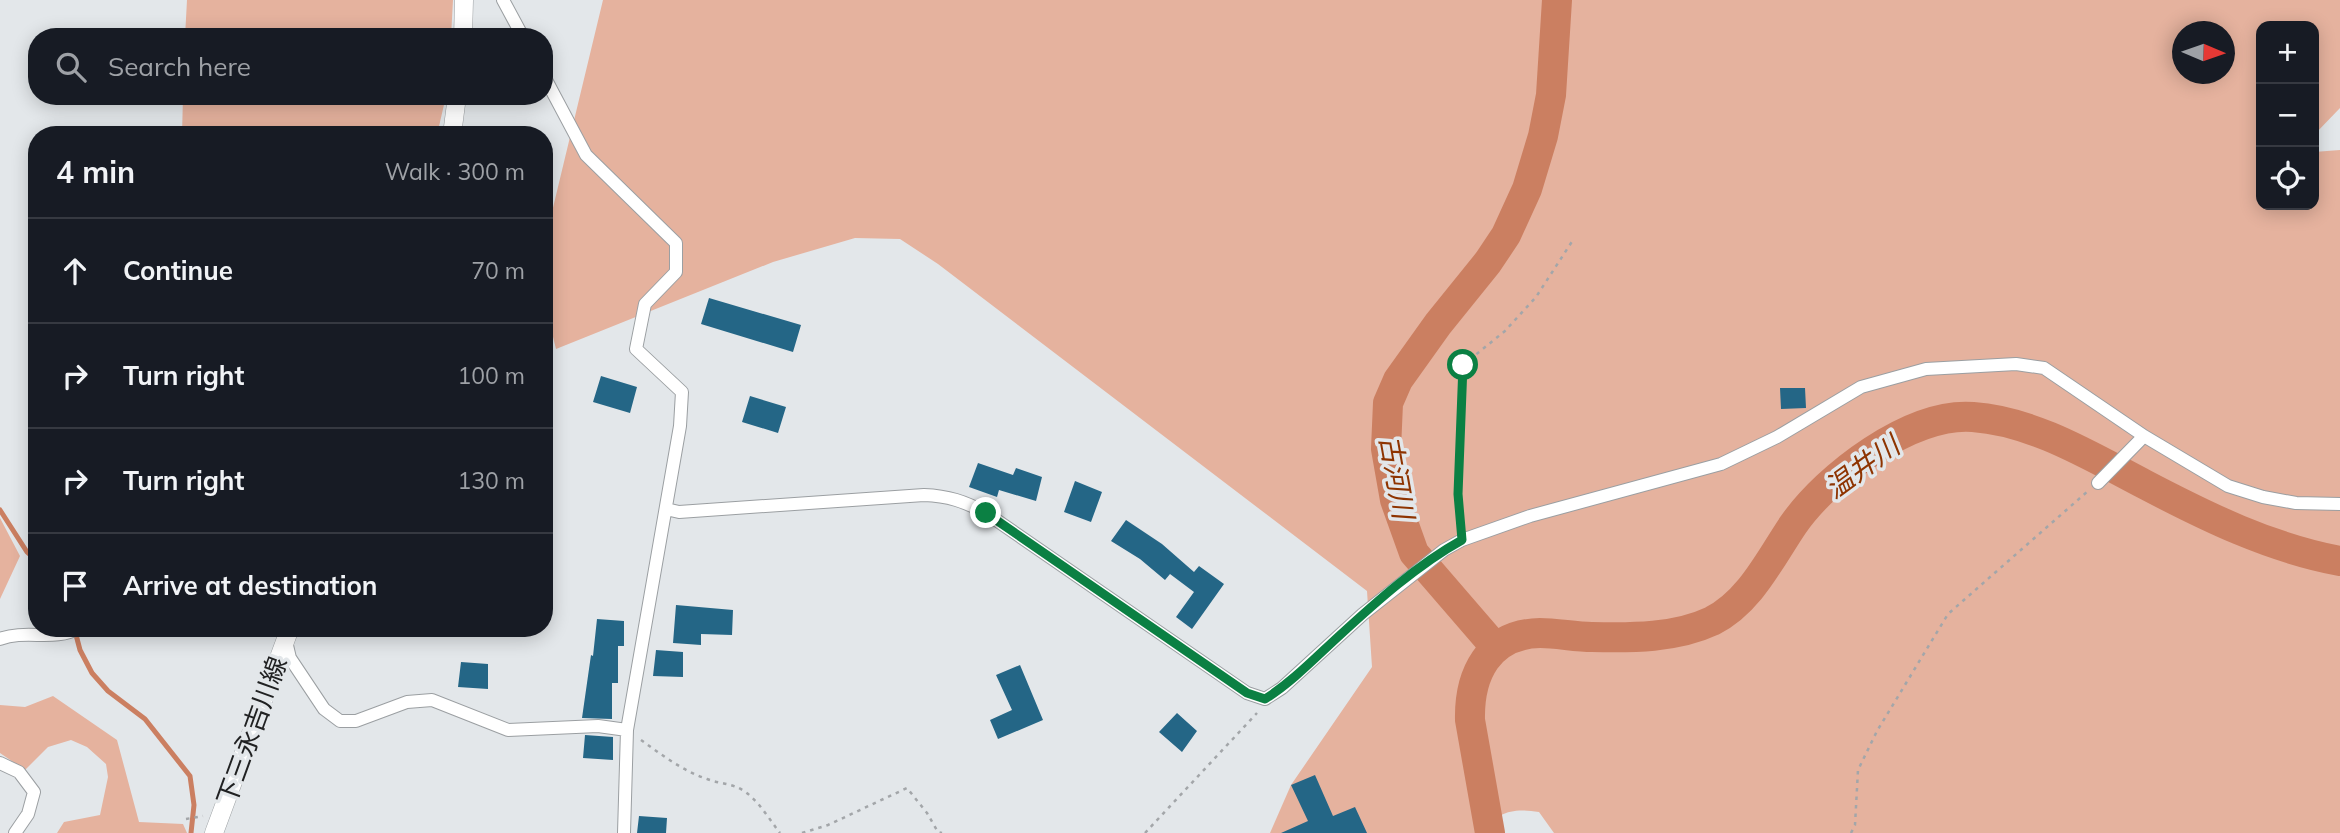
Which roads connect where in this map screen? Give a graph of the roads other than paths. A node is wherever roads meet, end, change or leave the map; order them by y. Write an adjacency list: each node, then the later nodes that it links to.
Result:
1 (464, 0): 3 (main road)
2 (503, 0): 4 (street)
3 (463, 28)
4 (518, 28)
5 (553, 93): 11 (street)
6 (456, 105): 7 (main road)
7 (453, 126)
8 (2141, 438): 9 (street); 10 (street); 11 (street)
9 (2098, 483)
10 (2340, 504)
11 (666, 509): 16 (street)
12 (28, 633): 15 (street)
13 (284, 637): 19 (main road, 下三永吉川線)
14 (287, 637): 16 (street)
15 (0, 639)
16 (627, 730): 20 (street)
17 (0, 763): 18 (street)
18 (15, 833)
19 (215, 833)
20 (624, 833)

